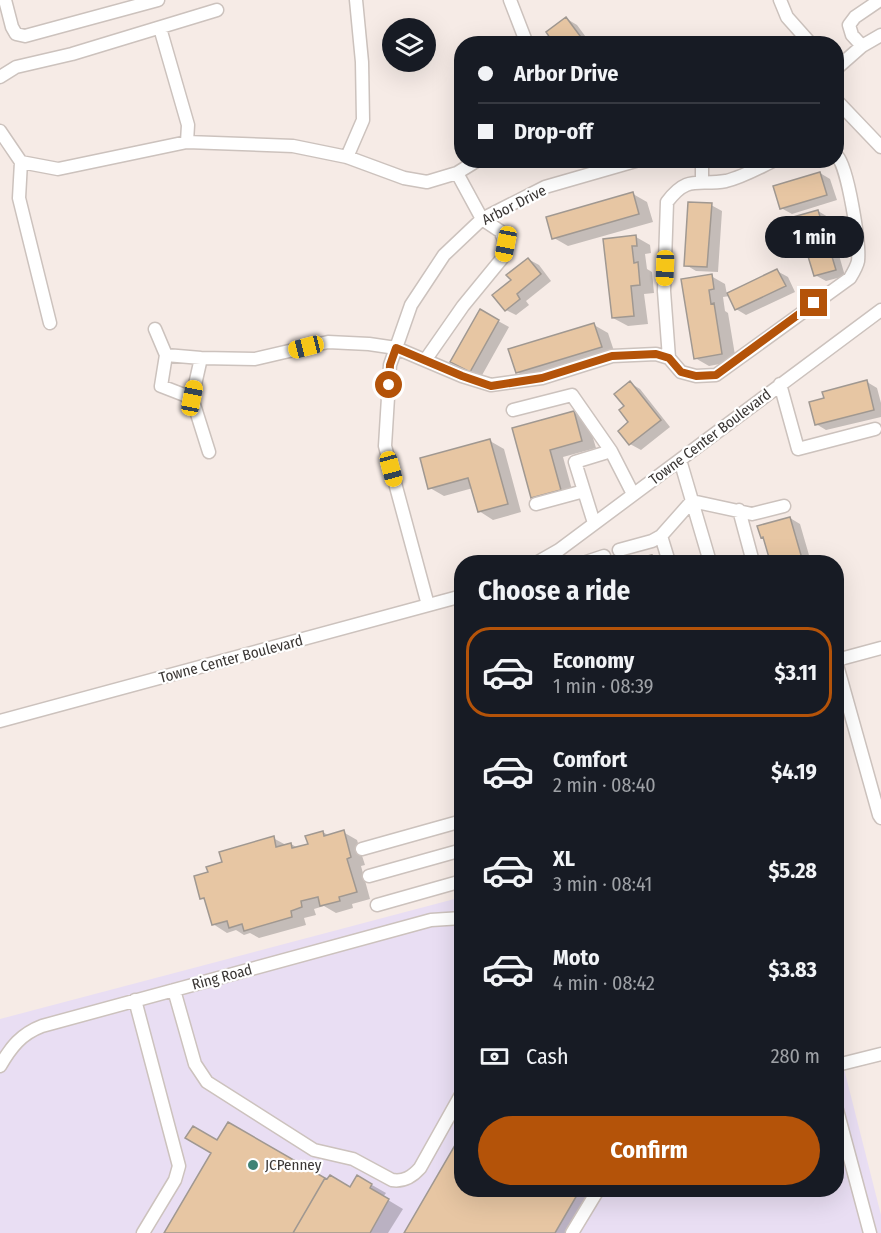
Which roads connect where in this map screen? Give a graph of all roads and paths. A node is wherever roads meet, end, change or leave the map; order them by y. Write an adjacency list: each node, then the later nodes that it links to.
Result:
1 (5, 0): 2 (street)
2 (158, 0)
3 (356, 0): 19 (street)
4 (510, 0): 10 (street)
5 (780, 0): 11 (street)
6 (880, 0): 12 (street)
7 (217, 9): 8 (street)
8 (160, 28): 14 (street); 17 (street)
9 (881, 35): 12 (street)
10 (524, 36)
11 (804, 36)
12 (862, 46): 13 (street)
13 (844, 62)
14 (0, 77)
15 (844, 108): 18 (street)
16 (0, 131): 20 (street)
17 (187, 142): 19 (street); 20 (street)
18 (881, 147)
19 (347, 157): 26 (street)
20 (21, 162): 30 (street)
21 (465, 168): 26 (street)
22 (607, 168): 28 (street, Arbor Drive)
23 (702, 168): 27 (street)
24 (757, 168): 27 (street)
25 (843, 168): 35 (street)
26 (457, 173): 28 (street)
27 (702, 182): 35 (street)
28 (482, 219): 32 (street, Arbor Drive); 36 (street)
29 (881, 310): 37 (street, Towne Center Boulevard)
30 (50, 323)
31 (155, 329): 33 (street)
32 (396, 348): 34 (street); 36 (street); 58 (street, Arbor Drive)
33 (166, 355): 34 (street); 38 (street)
34 (201, 358): 38 (street)
35 (669, 358): 36 (street)
36 (426, 359)
37 (780, 384): 40 (street); 43 (street, Towne Center Boulevard)
38 (192, 398): 42 (street)
39 (513, 410): 41 (street)
40 (875, 429)
41 (611, 451): 44 (street); 45 (street)
42 (209, 452)
43 (680, 460): 45 (street, Towne Center Boulevard); 46 (street)
44 (584, 491): 47 (street); 50 (street)
45 (633, 495): 50 (street, Towne Center Boulevard)
46 (692, 501): 49 (street); 51 (street); 55 (street)
47 (536, 504)
48 (784, 506): 49 (street)
49 (739, 510): 56 (street)
50 (594, 523): 53 (street, Towne Center Boulevard)
51 (661, 536): 52 (street); 54 (street)
52 (620, 550)
53 (557, 555)
54 (667, 555)
55 (708, 555)
56 (751, 555)
57 (454, 598): 58 (street, Towne Center Boulevard)
58 (428, 605): 62 (street, Towne Center Boulevard)
59 (881, 648): 60 (street)
60 (844, 658)
61 (844, 690): 63 (street)
62 (0, 721)
63 (881, 818)
64 (454, 823): 65 (street)
65 (362, 849)
66 (454, 852): 67 (street)
67 (369, 876)
68 (454, 883): 69 (street)
69 (377, 905)
70 (454, 919): 71 (street, Ring Road)
71 (174, 990): 72 (street, Ring Road); 76 (street)
72 (135, 1000): 75 (street, Ring Road); 79 (street)
73 (881, 1054): 74 (street)
74 (844, 1063)
75 (0, 1066)
76 (454, 1107)
77 (844, 1136): 81 (street)
78 (594, 1197): 80 (street)
79 (143, 1233)
80 (573, 1233)
81 (870, 1233)

